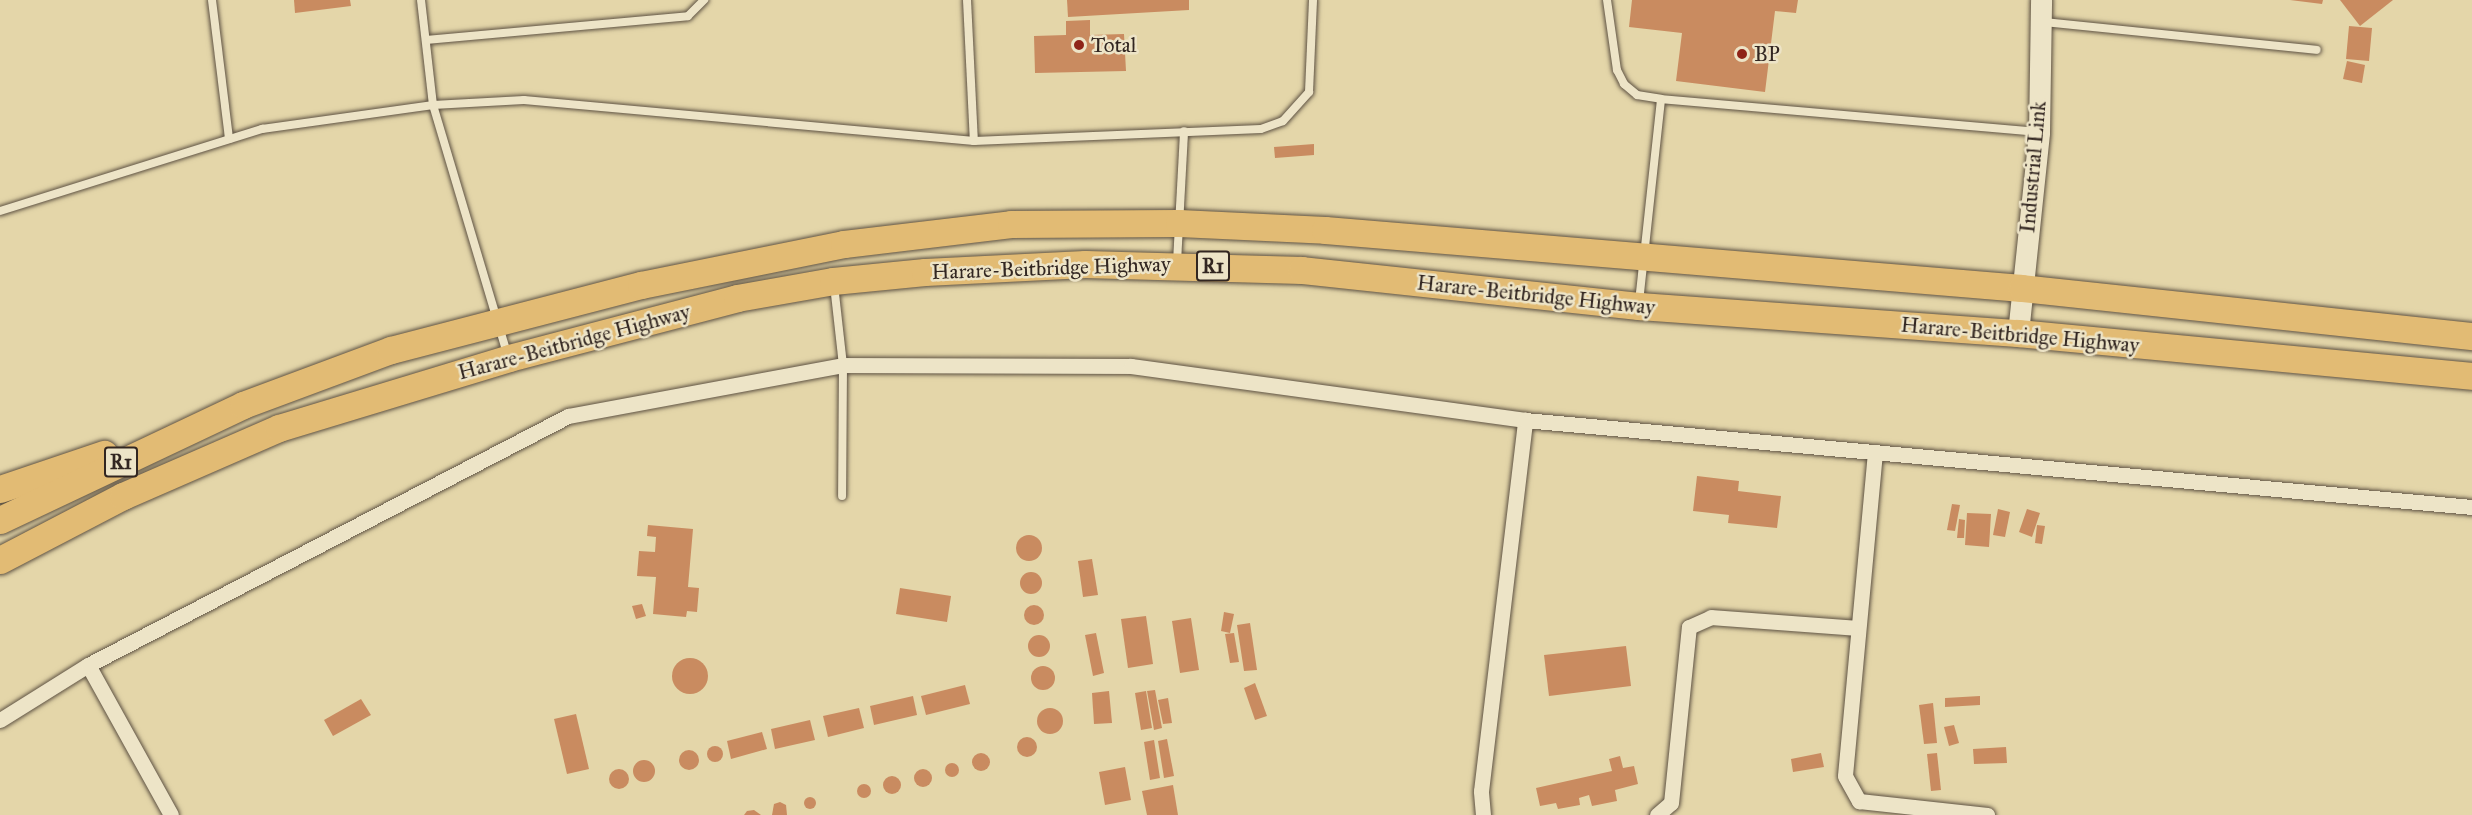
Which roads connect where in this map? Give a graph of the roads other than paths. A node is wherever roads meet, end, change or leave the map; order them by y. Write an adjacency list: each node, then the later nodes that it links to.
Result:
1 (212, 0): 15 (lane)
2 (421, 0): 9 (lane)
3 (704, 0): 9 (lane)
4 (967, 0): 16 (lane)
5 (1313, 0): 13 (lane)
6 (1607, 0): 11 (lane)
7 (2041, 0): 8 (street, Industrial Link)
8 (2041, 22): 10 (lane); 14 (street, Industrial Link)
9 (426, 40): 12 (lane)
10 (2317, 50)
11 (1661, 99): 14 (lane); 19 (lane)
12 (433, 105): 15 (lane); 16 (lane); 24 (lane)
13 (1184, 131): 16 (lane); 18 (lane)
14 (2039, 132): 22 (street, Industrial Link)
15 (230, 140): 17 (lane)
16 (974, 141)
17 (0, 211)
18 (1179, 223): 19 (highway, Harare-Beitbridge Highway / R1); 20 (lane); 24 (highway, Harare-Beitbridge Highway / R1)
19 (1646, 255): 22 (highway, Harare-Beitbridge Highway / R1); 23 (lane)
20 (1177, 264): 21 (highway, Harare-Beitbridge Highway / R1); 23 (highway, Harare-Beitbridge Highway / R1)
21 (833, 280): 27 (highway, Harare-Beitbridge Highway / R1); 28 (lane)
22 (2022, 288): 25 (street, Industrial Link); 26 (highway, Harare-Beitbridge Highway / R1)
23 (1639, 306): 25 (highway, Harare-Beitbridge Highway / R1)
24 (500, 322): 27 (lane); 30 (highway, Harare-Beitbridge Highway / R1)
25 (2018, 333): 29 (highway, Harare-Beitbridge Highway / R1)
26 (2472, 336)
27 (508, 358): 37 (highway, Harare-Beitbridge Highway / R1)
28 (843, 364): 31 (street); 34 (lane); 39 (street)
29 (2472, 376)
30 (243, 405): 33 (highway, R1); 36 (highway, Harare-Beitbridge Highway / R1)
31 (1525, 420): 32 (street); 42 (street)
32 (1875, 452): 35 (street); 38 (street)
33 (0, 489)
34 (842, 496)
35 (2472, 507)
36 (0, 520)
37 (0, 560)
38 (1858, 628): 43 (street); 44 (street)
39 (88, 665): 40 (street); 41 (street)
40 (0, 720)
41 (171, 815)
42 (1483, 815)
43 (1657, 815)
44 (1986, 815)

